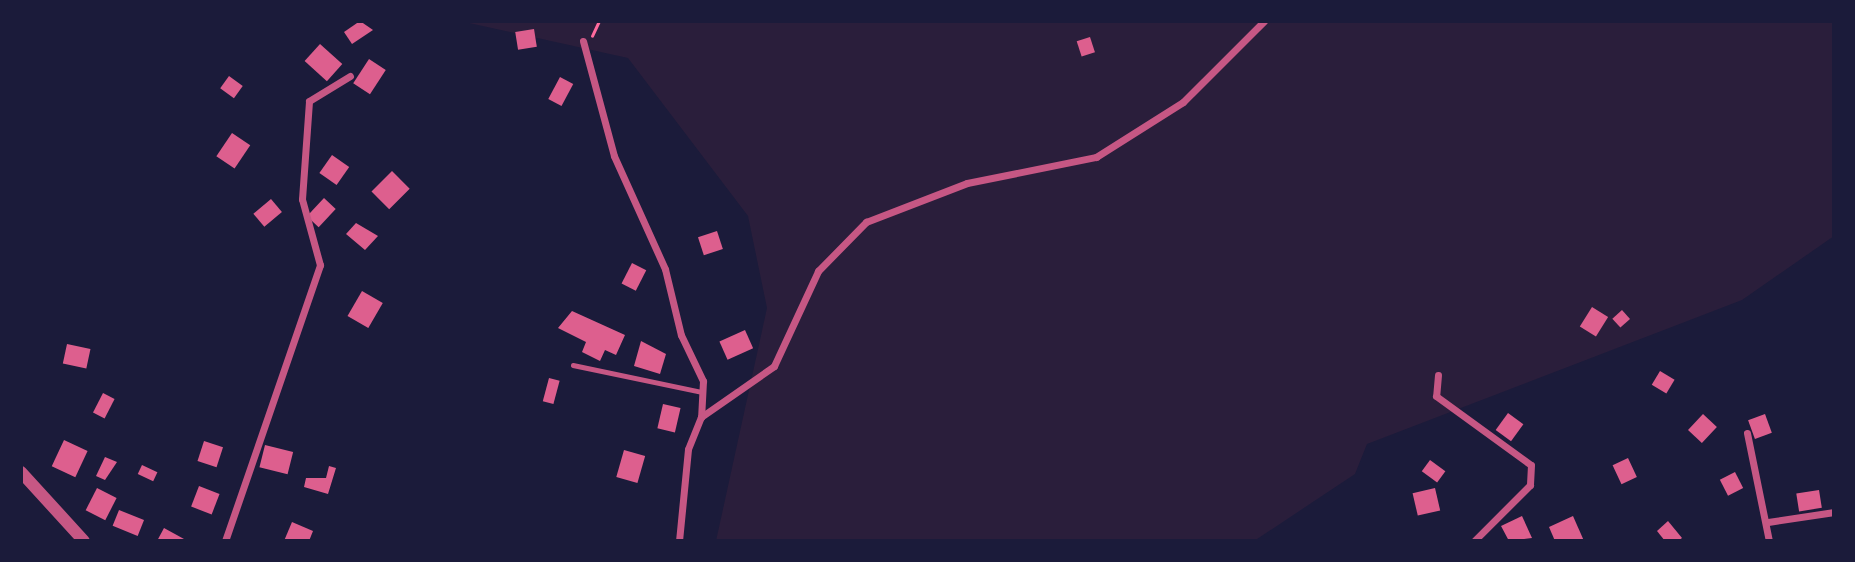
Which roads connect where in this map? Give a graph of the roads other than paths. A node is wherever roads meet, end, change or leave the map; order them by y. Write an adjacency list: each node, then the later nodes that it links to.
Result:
1 (1264, 21): 7 (street)
2 (583, 41): 6 (street)
3 (350, 76): 13 (street)
4 (573, 365): 6 (lane)
5 (1438, 375): 15 (street)
6 (703, 393): 7 (street)
7 (701, 416): 14 (street)
8 (1747, 433): 11 (street)
9 (21, 472): 12 (street)
10 (1834, 512): 11 (street)
11 (1768, 522): 16 (street)
12 (84, 541)
13 (225, 541)
14 (679, 541)
15 (1474, 541)
16 (1769, 541)

